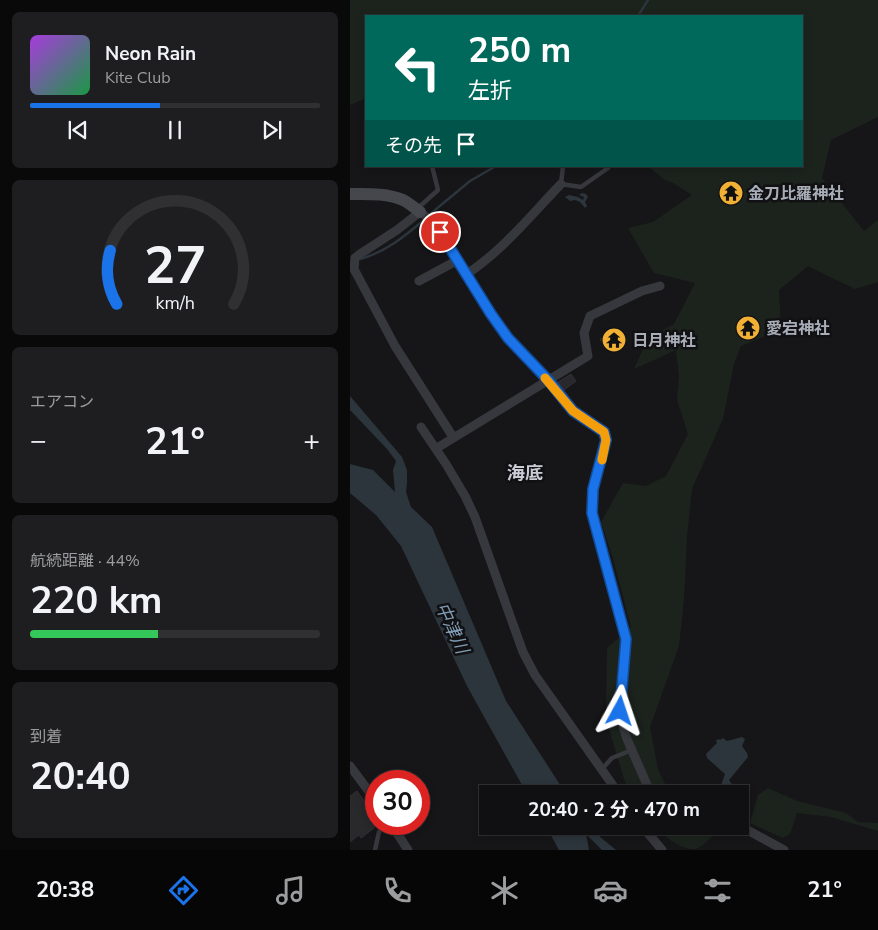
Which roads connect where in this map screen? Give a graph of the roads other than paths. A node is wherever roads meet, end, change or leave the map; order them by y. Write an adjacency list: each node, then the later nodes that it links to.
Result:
1 (432, 167): 6 (lane)
2 (564, 167): 4 (lane)
3 (608, 168): 4 (lane)
4 (561, 184): 8 (street)
5 (350, 194): 6 (street)
6 (418, 211): 7 (street); 13 (street)
7 (458, 260): 8 (street); 9 (street)
8 (467, 274): 11 (street)
9 (423, 281)
10 (660, 286): 11 (street)
11 (549, 381): 13 (street); 15 (street)
12 (421, 426): 14 (street)
13 (453, 437): 14 (street)
14 (437, 448): 17 (street)
15 (632, 750): 17 (lane); 19 (street)
16 (350, 766): 20 (street)
17 (601, 770): 18 (street)
18 (612, 785)
19 (647, 785)
20 (365, 786)
21 (749, 831): 28 (street)
22 (378, 835): 25 (lane)
23 (398, 835): 26 (street)
24 (650, 835): 27 (street)
25 (375, 850)
26 (408, 850)
27 (662, 850)
28 (784, 850)

